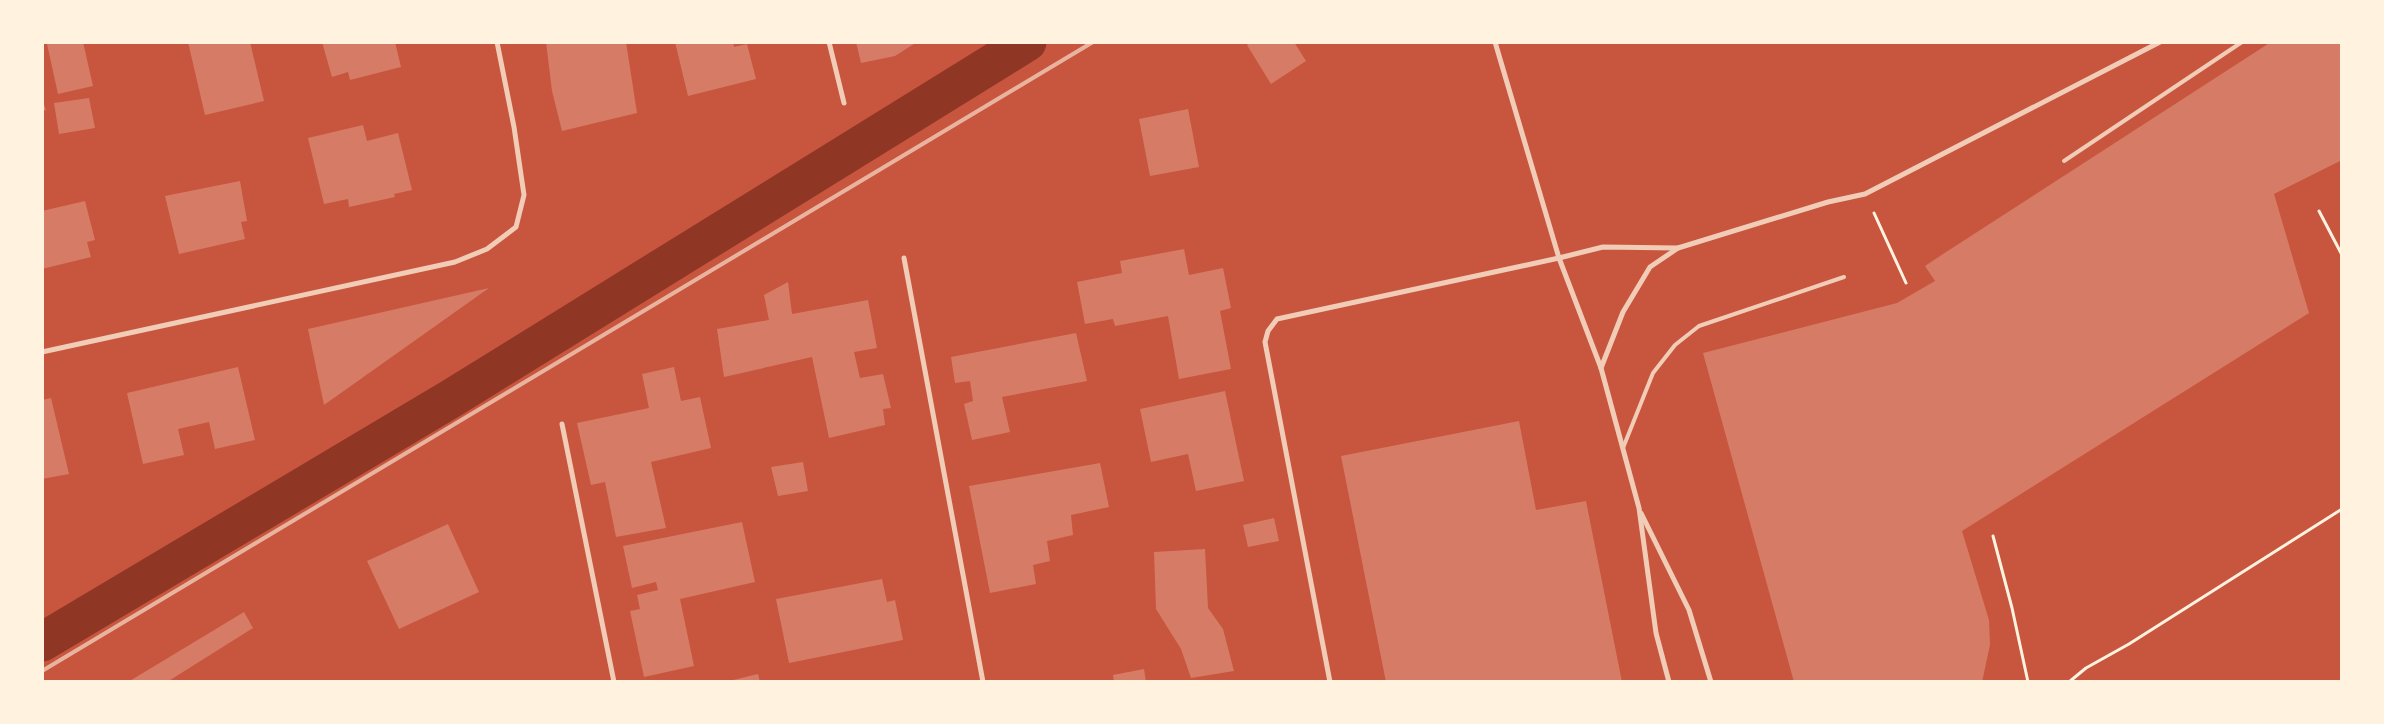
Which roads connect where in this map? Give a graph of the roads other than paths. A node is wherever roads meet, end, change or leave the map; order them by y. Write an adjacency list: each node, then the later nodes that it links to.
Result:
1 (497, 42): 12 (street)
2 (829, 42): 6 (street)
3 (1496, 42): 10 (street)
4 (2160, 42): 8 (street)
5 (2242, 42): 7 (lane)
6 (844, 103)
7 (2064, 161)
8 (1678, 248): 10 (street); 13 (street)
9 (904, 258): 18 (street)
10 (1559, 258): 13 (street); 19 (street)
11 (1844, 277): 15 (lane)
12 (42, 352)
13 (1602, 368): 15 (street)
14 (562, 424): 17 (street)
15 (1623, 450): 16 (street)
16 (1638, 508): 20 (street); 21 (street)
17 (614, 682)
18 (983, 682)
19 (1330, 682)
20 (1669, 682)
21 (1711, 682)

